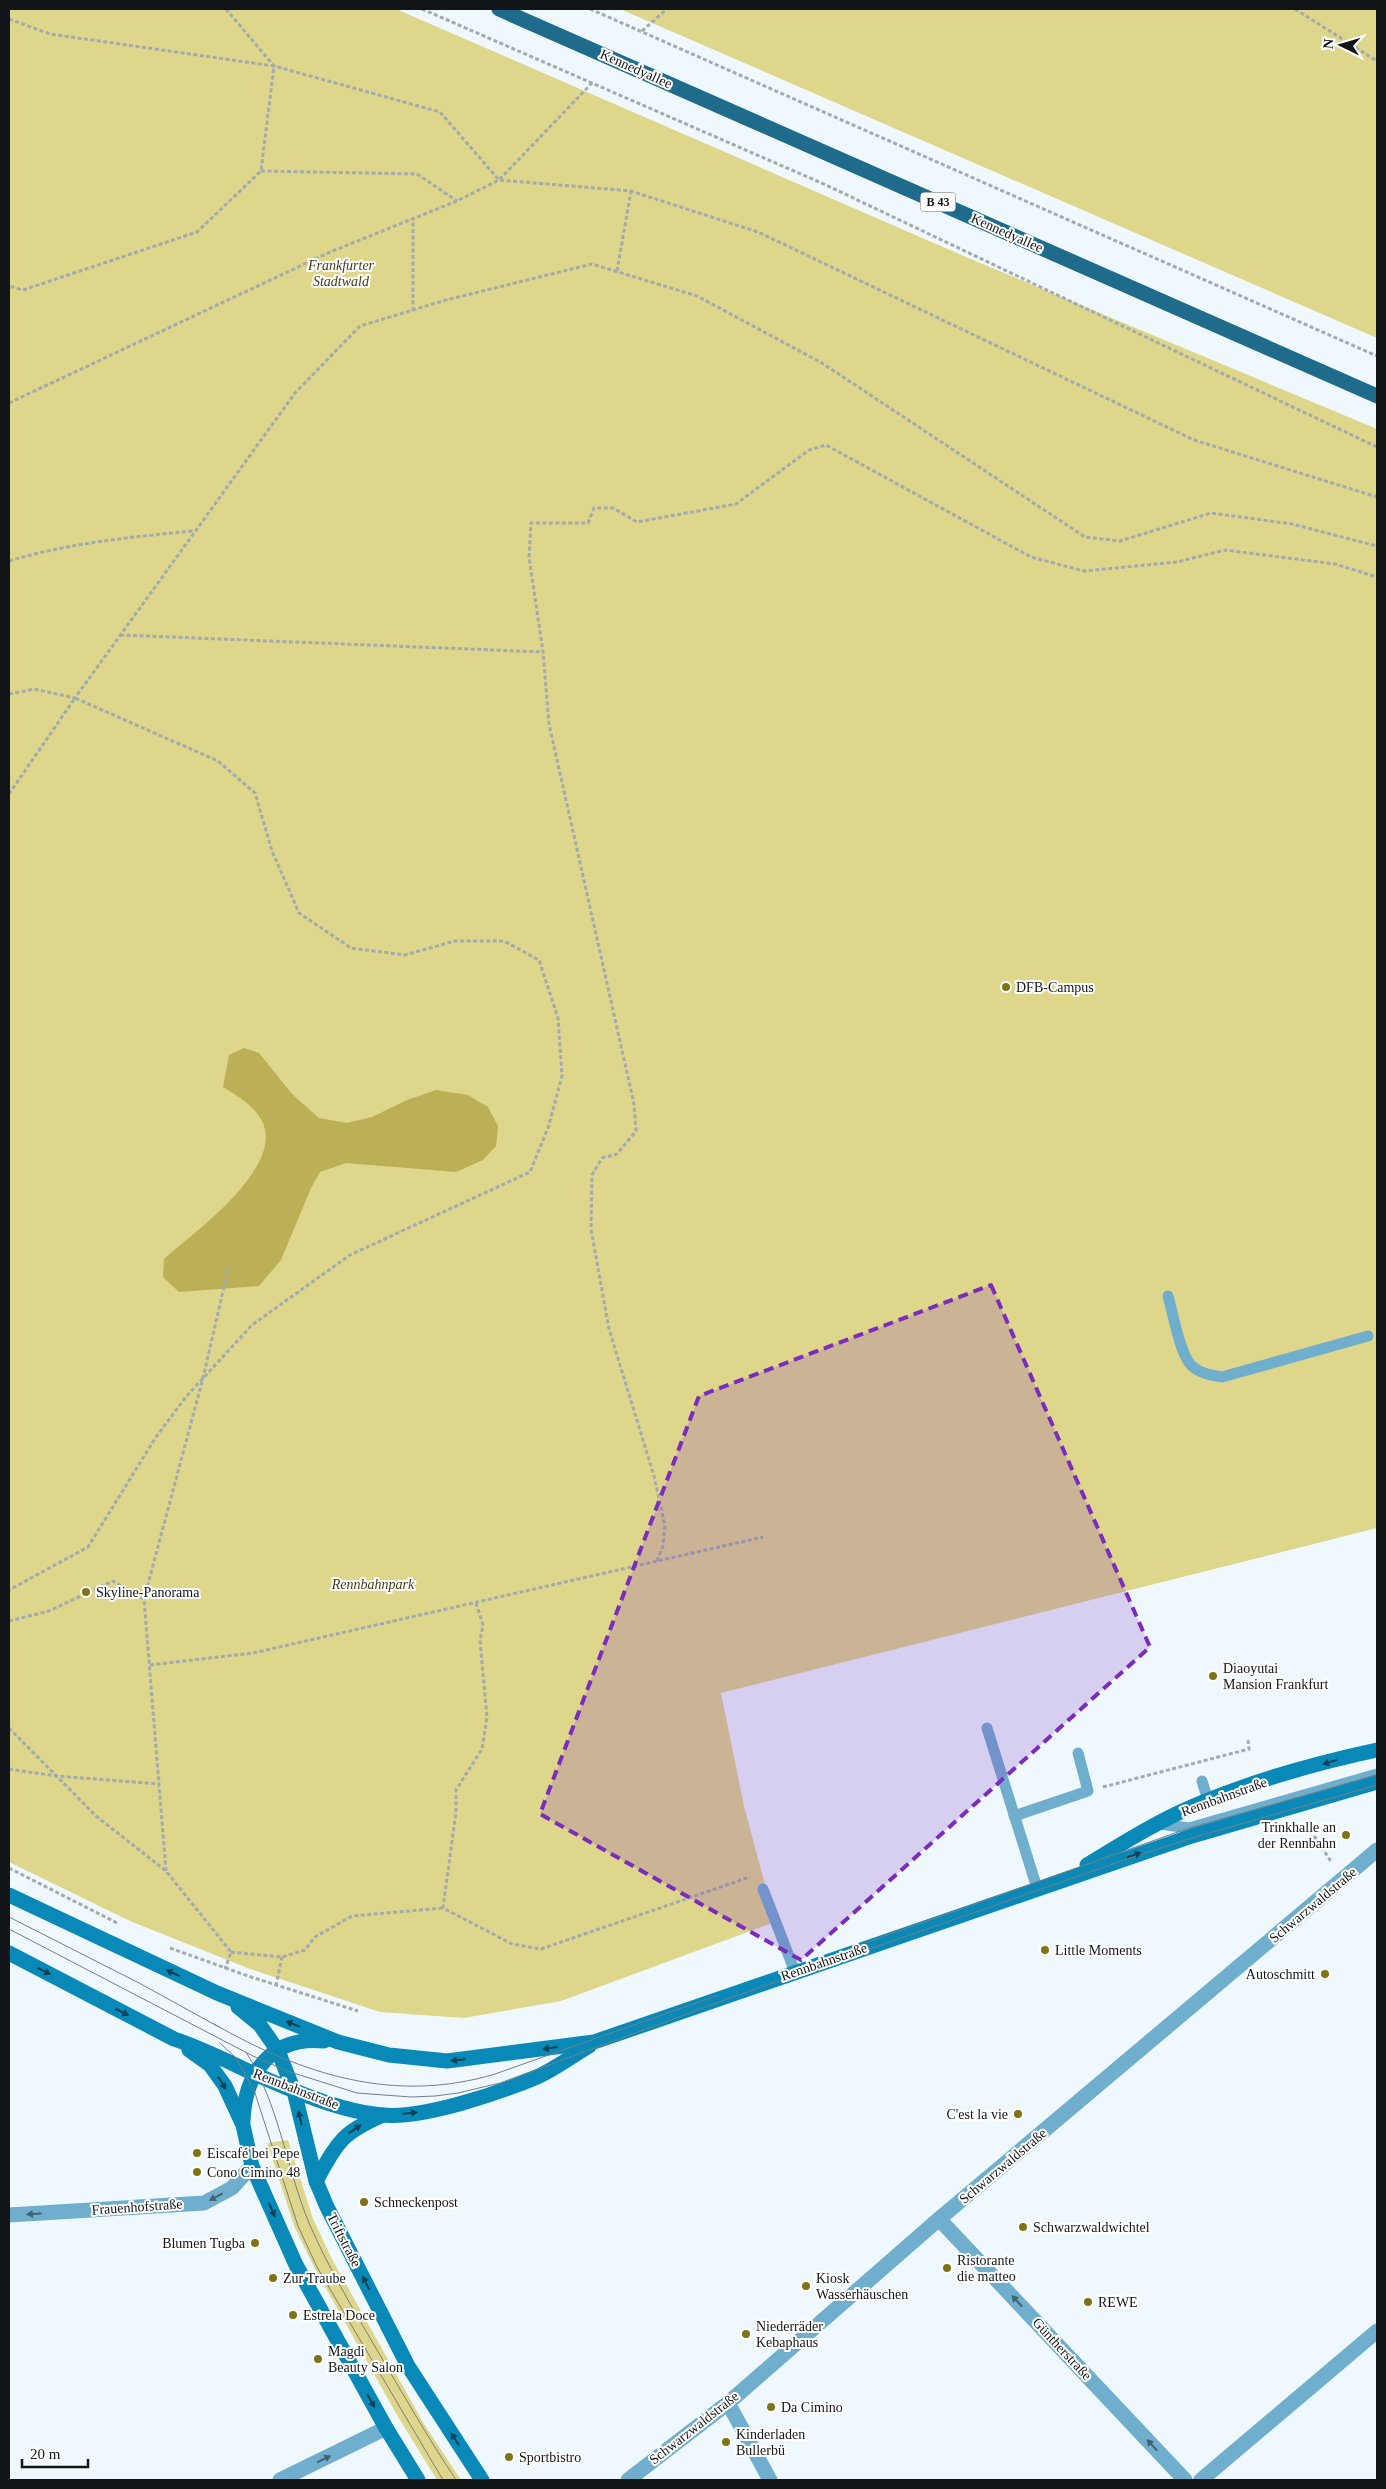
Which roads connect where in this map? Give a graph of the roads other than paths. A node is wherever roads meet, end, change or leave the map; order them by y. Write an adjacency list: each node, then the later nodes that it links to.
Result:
1 (498, 9): 2 (main road, Kennedyallee / B 43)
2 (1377, 396)
3 (1168, 1296): 4 (lane)
4 (1368, 1336)
5 (986, 1728): 12 (lane)
6 (1377, 1750): 11 (main road, Rennbahnstraße, one-way to 11)
7 (1078, 1753): 12 (lane)
8 (1377, 1774): 13 (lane)
9 (1202, 1781): 11 (lane)
10 (1377, 1782): 15 (main road, Rennbahnstraße, one-way to 10)
11 (1208, 1800): 13 (main road, Rennbahnstraße)
12 (1014, 1816): 16 (lane)
13 (1160, 1824): 15 (main road, Rennbahnstraße)
14 (1377, 1850): 33 (street, Schwarzwaldstraße)
15 (1054, 1882): 16 (main road, Rennbahnstraße)
16 (1036, 1888): 20 (main road, Rennbahnstraße)
17 (762, 1889): 20 (lane)
18 (9, 1895): 21 (main road, Rennbahnstraße, one-way to 18)
19 (9, 1953): 22 (main road, Rennbahnstraße, one-way to 22)
20 (795, 1972): 24 (main road, Rennbahnstraße)
21 (225, 1997): 23 (main road, Rennbahnstraße, one-way to 21); 25 (main road, Triftstraße)
22 (174, 2038): 26 (main road, Rennbahnstraße); 29 (main road, one-way to 29)
23 (338, 2042): 24 (main road, Rennbahnstraße, one-way to 23); 25 (main road)
24 (594, 2042): 28 (main road, Rennbahnstraße, one-way to 24)
25 (278, 2051): 26 (main road); 27 (main road, Triftstraße)
26 (254, 2074): 27 (main road, Rennbahnstraße); 29 (main road)
27 (294, 2091): 28 (main road, Rennbahnstraße); 31 (main road, Triftstraße, one-way to 27)
28 (383, 2116): 31 (main road, one-way to 28)
29 (243, 2125): 30 (main road)
30 (252, 2166): 32 (street, Frauenhofstraße, one-way to 32); 36 (main road, one-way to 36)
31 (316, 2181): 39 (main road, Triftstraße, one-way to 31)
32 (9, 2215)
33 (940, 2219): 35 (street, Schwarzwaldstraße); 42 (street, Güntherstraße, one-way to 33)
34 (1377, 2331): 43 (street)
35 (728, 2403): 40 (street, Schwarzwaldstraße); 41 (street)
36 (386, 2428): 37 (street, one-way to 36); 38 (main road)
37 (280, 2480)
38 (418, 2480)
39 (482, 2480)
40 (628, 2480)
41 (770, 2480)
42 (1185, 2480)
43 (1201, 2480)

